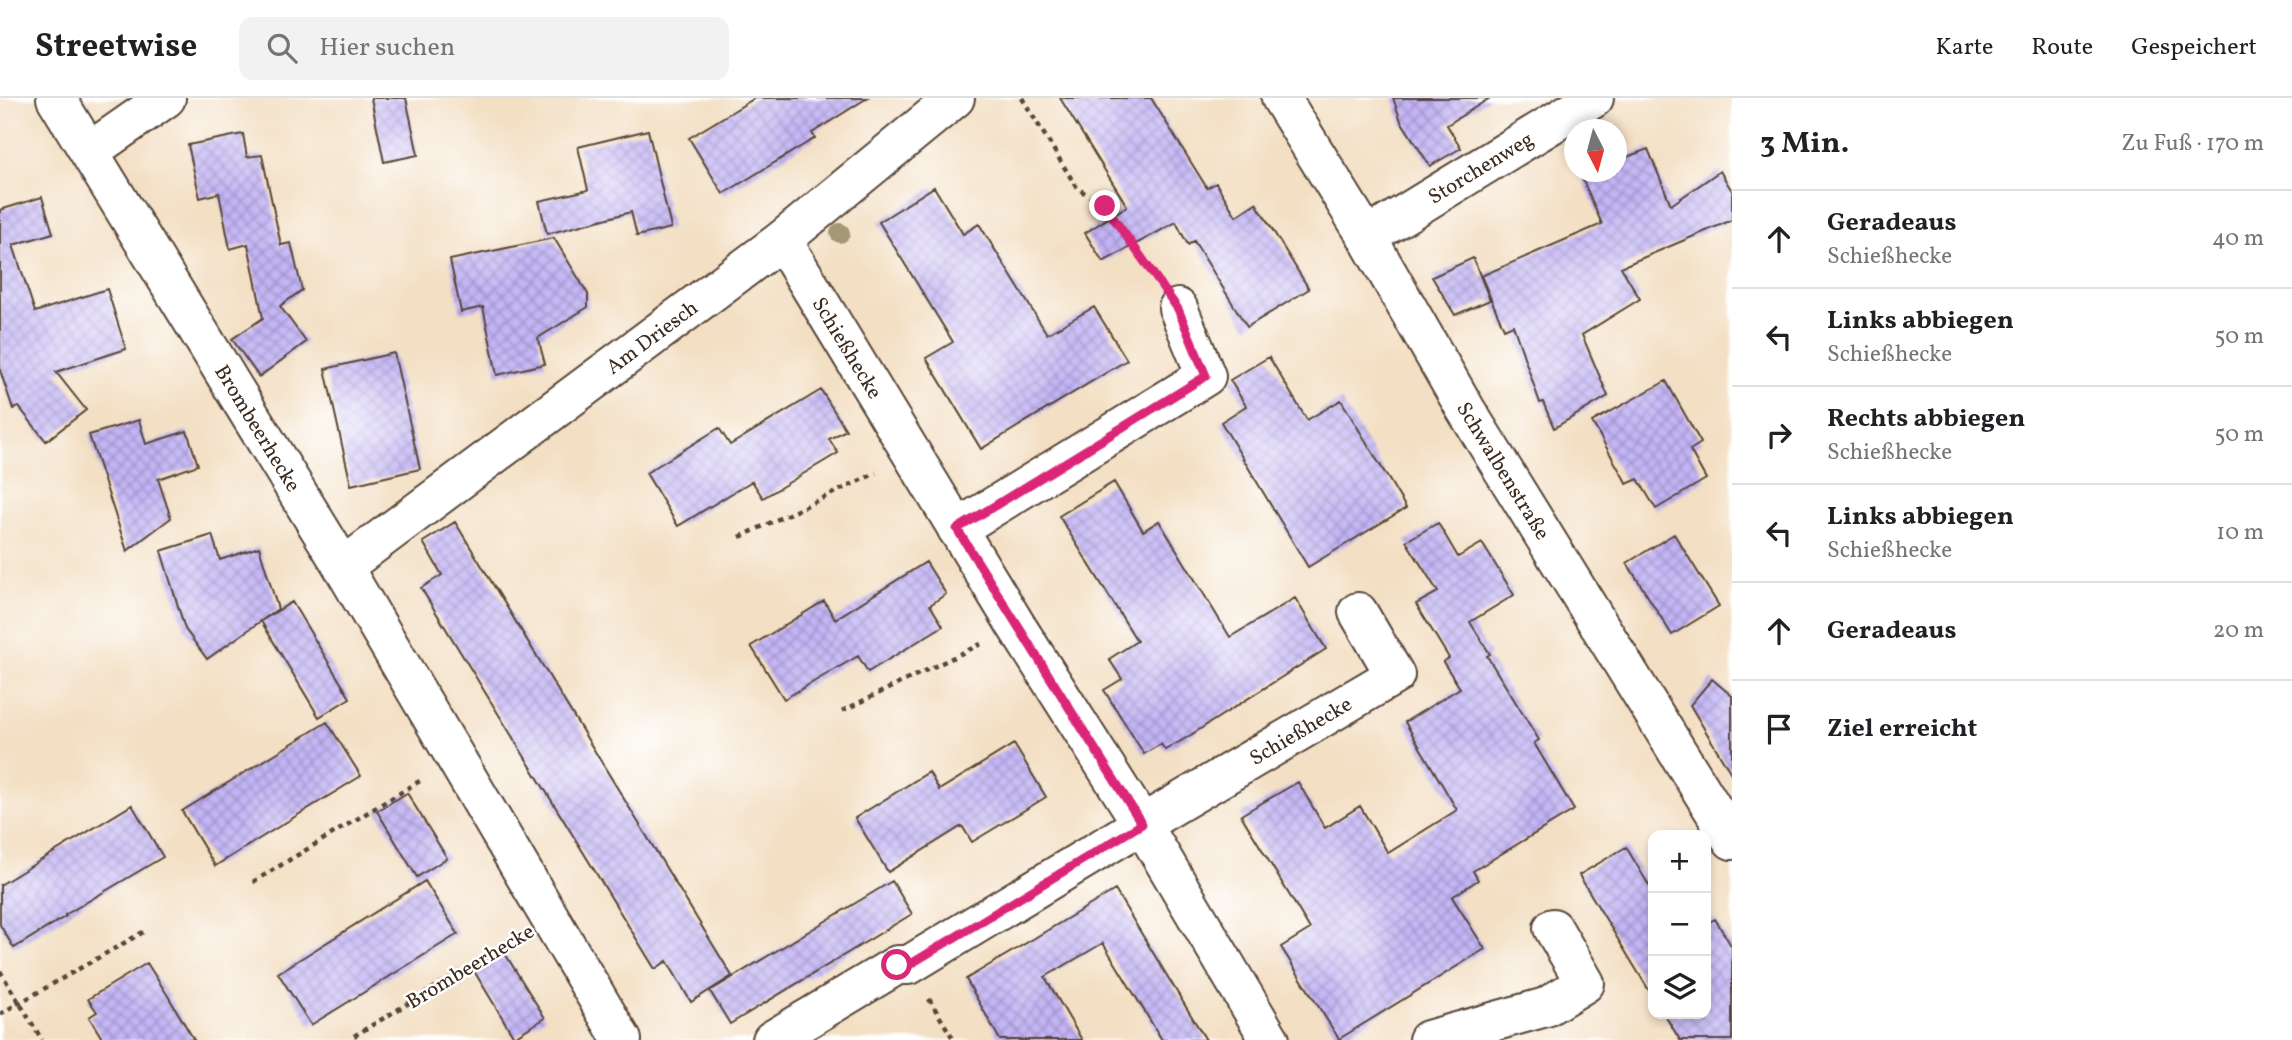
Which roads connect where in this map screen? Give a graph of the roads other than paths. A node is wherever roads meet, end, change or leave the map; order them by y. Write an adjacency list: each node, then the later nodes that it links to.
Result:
1 (56, 98): 6 (street, Brombeerhecke)
2 (166, 98): 6 (street)
3 (955, 98): 8 (street, Am Driesch)
4 (1281, 98): 7 (street, Schwalbenstraße)
5 (1594, 98): 7 (street, Storchenweg)
6 (90, 152): 11 (street, Brombeerhecke)
7 (1367, 237): 14 (street, Schwalbenstraße)
8 (782, 240): 10 (street, Schießhecke); 11 (street, Am Driesch)
9 (1178, 309): 10 (street)
10 (957, 529): 13 (street, Schießhecke)
11 (343, 567): 16 (street, Brombeerhecke)
12 (1358, 612): 13 (street, Schießhecke)
13 (1142, 824): 17 (street, Schießhecke); 18 (street, Schießhecke)
14 (1732, 840)
15 (1553, 928): 19 (street)
16 (622, 1040)
17 (772, 1040)
18 (1270, 1040)
19 (1428, 1040)

